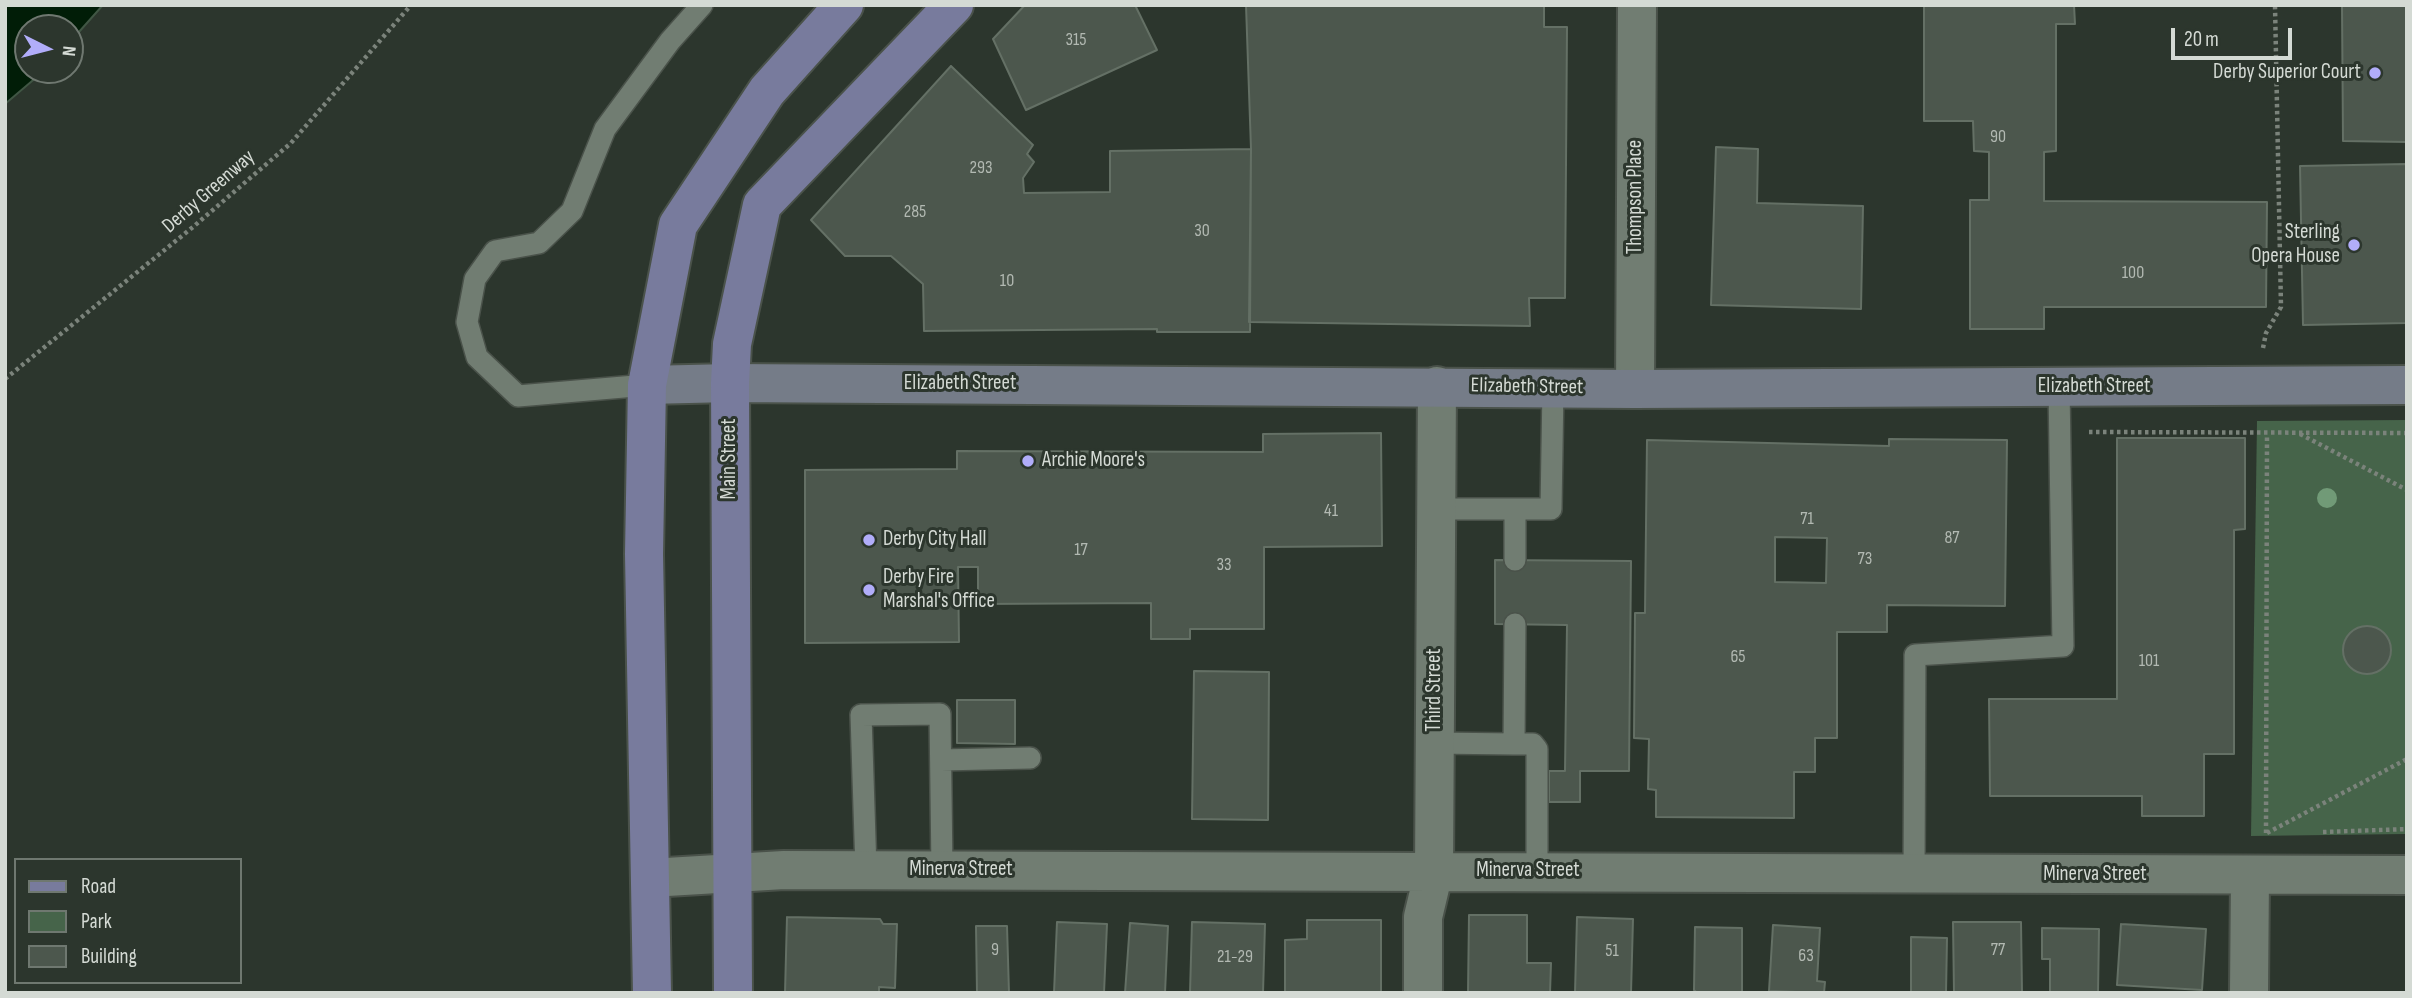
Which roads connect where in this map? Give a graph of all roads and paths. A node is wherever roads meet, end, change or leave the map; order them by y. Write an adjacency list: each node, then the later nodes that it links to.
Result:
1 (411, 5): 7 (path, Derby Greenway)
2 (702, 5): 9 (lane)
3 (844, 5): 9 (main road)
4 (954, 5): 8 (main road, Main Street)
5 (1637, 5): 15 (street, Thompson Place)
6 (2275, 5): 12 (path)
7 (5, 379)
8 (730, 383): 9 (main road, Elizabeth Street); 11 (main road, Elizabeth Street); 38 (main road, Main Street)
9 (647, 385): 42 (main road)
10 (2407, 385): 12 (main road, Elizabeth Street)
11 (1437, 386): 13 (main road, Elizabeth Street); 21 (street, Third Street)
12 (2255, 386): 14 (main road, Elizabeth Street)
13 (1553, 387): 15 (main road, Elizabeth Street); 22 (lane)
14 (2059, 387): 15 (main road, Elizabeth Street); 16 (lane)
15 (1634, 388)
16 (2059, 432): 18 (path); 39 (lane)
17 (2407, 433): 19 (path)
18 (2267, 434): 19 (path); 32 (path)
19 (2299, 434): 20 (path)
20 (2407, 490)
21 (1437, 509): 22 (lane); 25 (street, Third Street)
22 (1516, 509): 23 (lane)
23 (1515, 560)
24 (1515, 624): 26 (lane)
25 (1435, 743): 26 (lane); 36 (street, Third Street)
26 (1514, 744): 37 (lane)
27 (1030, 758): 29 (lane)
28 (2407, 759): 32 (path)
29 (941, 760): 34 (lane); 35 (lane)
30 (2407, 829): 31 (path)
31 (2314, 832)
32 (2266, 833): 33 (path)
33 (2287, 833)
34 (866, 870): 35 (street, Minerva Street); 38 (street, Minerva Street)
35 (942, 870): 36 (street, Minerva Street)
36 (1434, 871): 37 (street, Minerva Street); 45 (street, Third Street)
37 (1537, 872): 39 (street, Minerva Street)
38 (732, 873): 42 (street, Minerva Street); 44 (main road, Main Street)
39 (1914, 875): 40 (street, Minerva Street)
40 (2250, 875): 41 (street, Minerva Street); 46 (street)
41 (2407, 875)
42 (650, 878): 43 (main road)
43 (652, 993)
44 (733, 993)
45 (1423, 993)
46 (2249, 993)

